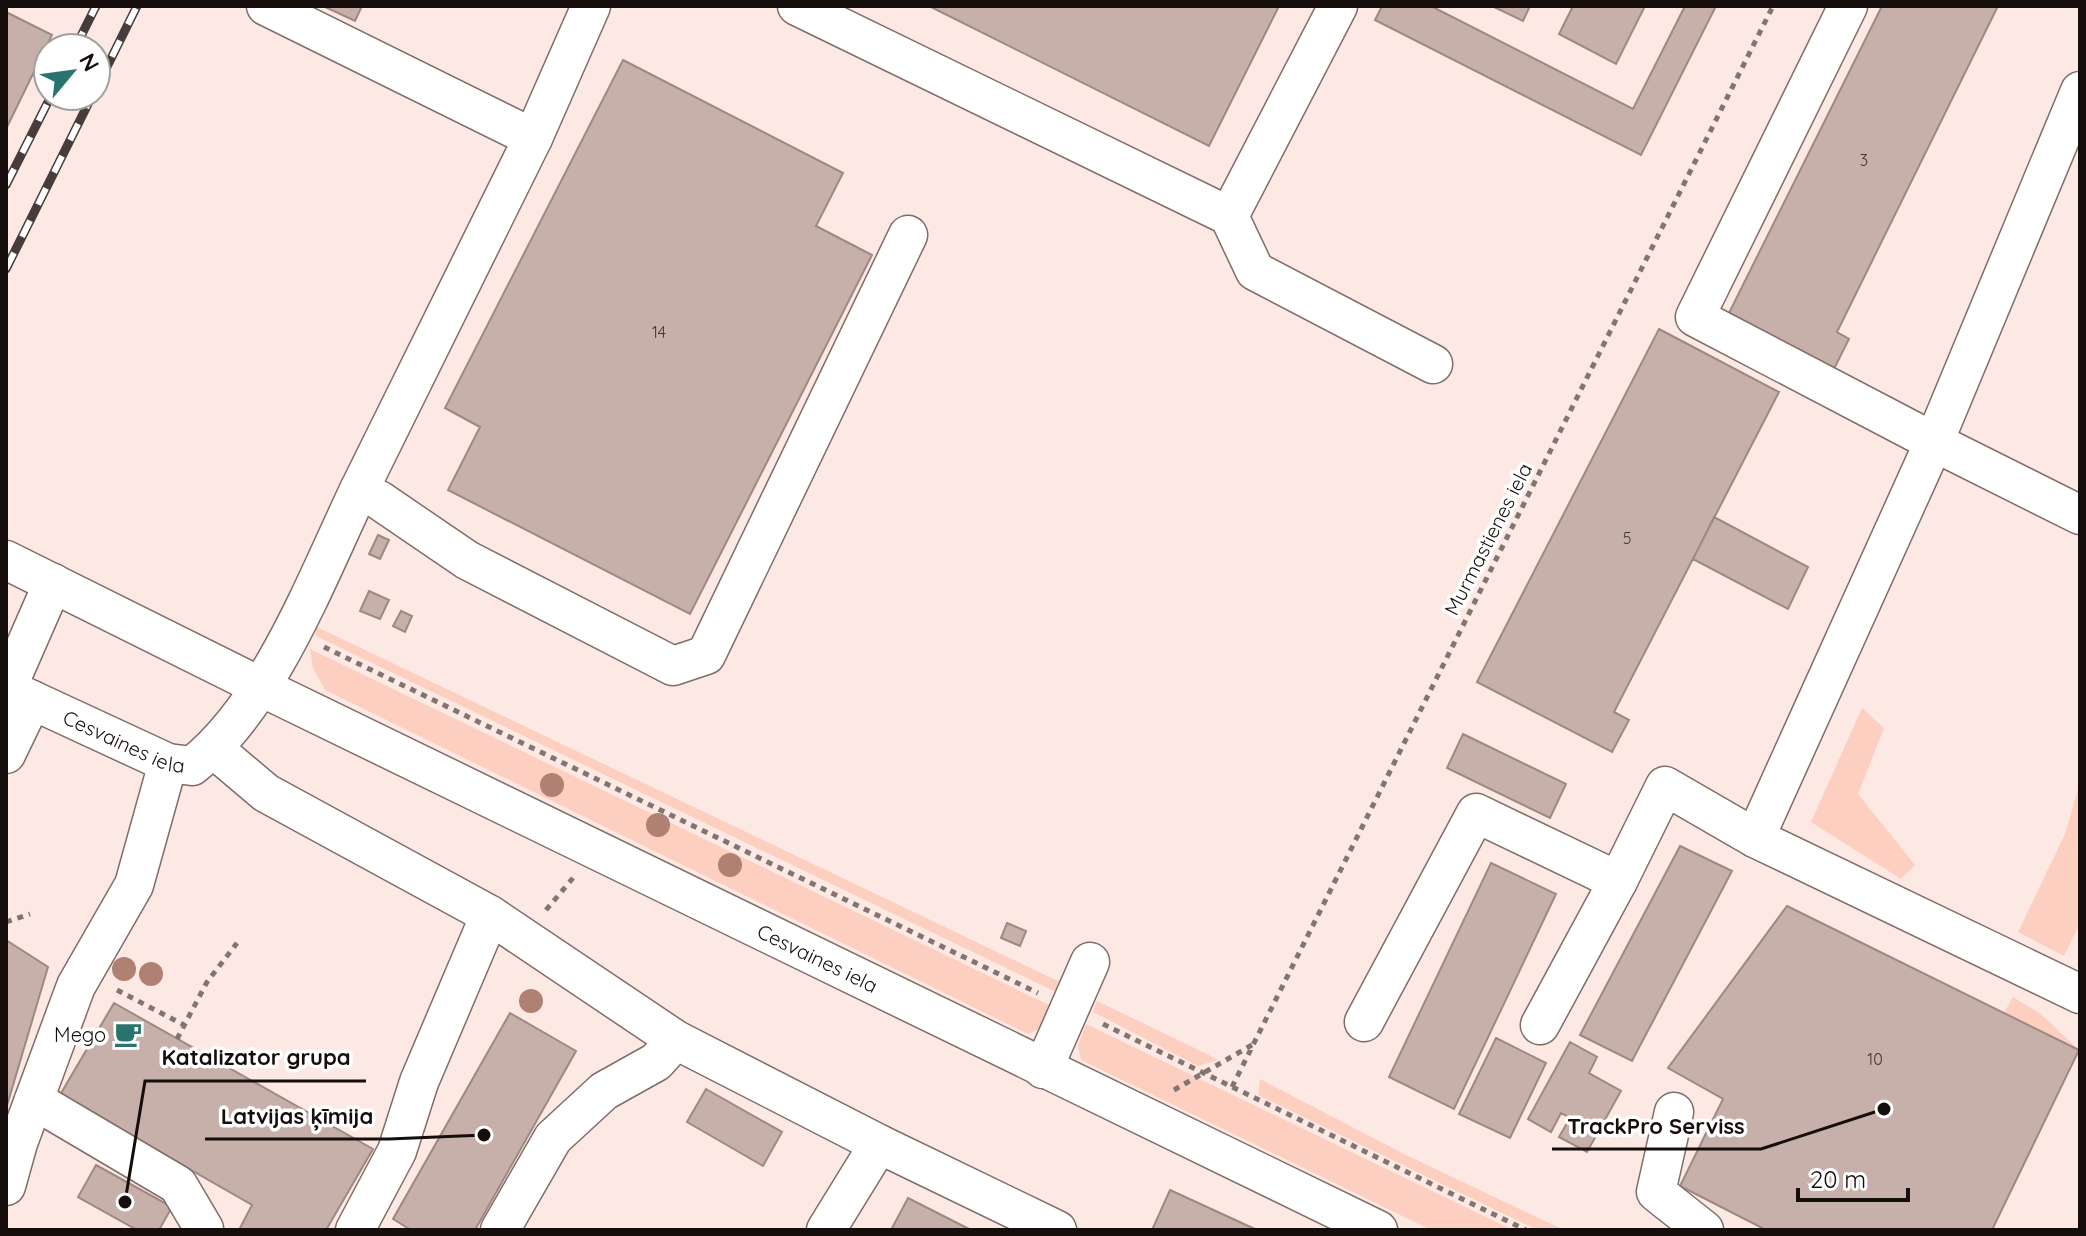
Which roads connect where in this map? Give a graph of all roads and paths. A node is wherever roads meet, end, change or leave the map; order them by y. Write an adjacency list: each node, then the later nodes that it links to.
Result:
1 (266, 6): 8 (street)
2 (591, 6): 8 (street)
3 (797, 6): 9 (street)
4 (1338, 6): 9 (street)
5 (1773, 6): 39 (path, Murmastienes iela)
6 (1848, 6): 12 (street)
7 (2080, 91): 12 (street)
8 (533, 138): 13 (street)
9 (1229, 216): 11 (street)
10 (908, 235): 13 (street)
11 (1433, 364)
12 (1934, 442): 14 (street); 23 (street)
13 (359, 490): 17 (street)
14 (2080, 515)
15 (6, 560): 16 (street, Cesvaines iela)
16 (53, 583): 18 (street, Cesvaines iela); 19 (street)
17 (291, 631): 18 (street); 31 (path)
18 (259, 686): 20 (street, Cesvaines iela); 40 (street, Cesvaines iela)
19 (15, 692): 21 (street); 22 (street, Cesvaines iela)
20 (214, 749): 22 (street, Cesvaines iela); 26 (street)
21 (6, 754)
22 (168, 763): 43 (street)
23 (1755, 838): 24 (street); 32 (street)
24 (1618, 881): 33 (street); 36 (street)
25 (30, 914): 27 (path)
26 (490, 915): 38 (street); 49 (street)
27 (6, 922)
28 (237, 943): 35 (path)
29 (1090, 962): 40 (street)
30 (110, 986): 35 (path)
31 (1039, 994)
32 (2080, 994)
33 (1364, 1022)
34 (1102, 1024): 41 (path)
35 (184, 1025): 37 (path)
36 (1540, 1025)
37 (177, 1039)
38 (676, 1040): 46 (street); 50 (street)
39 (1253, 1045): 41 (path); 42 (path, Murmastienes iela)
40 (1043, 1069): 45 (street, Cesvaines iela)
41 (1204, 1074): 42 (path); 45 (path)
42 (1232, 1087): 54 (path)
43 (34, 1100): 47 (street); 48 (street)
44 (1674, 1112): 55 (street)
45 (1136, 1113): 53 (street, Cesvaines iela)
46 (879, 1144): 51 (street); 52 (street)
47 (6, 1186)
48 (204, 1229)
49 (355, 1230)
50 (500, 1230)
51 (826, 1230)
52 (1057, 1230)
53 (1378, 1230)
54 (1526, 1230)
55 (1704, 1230)

